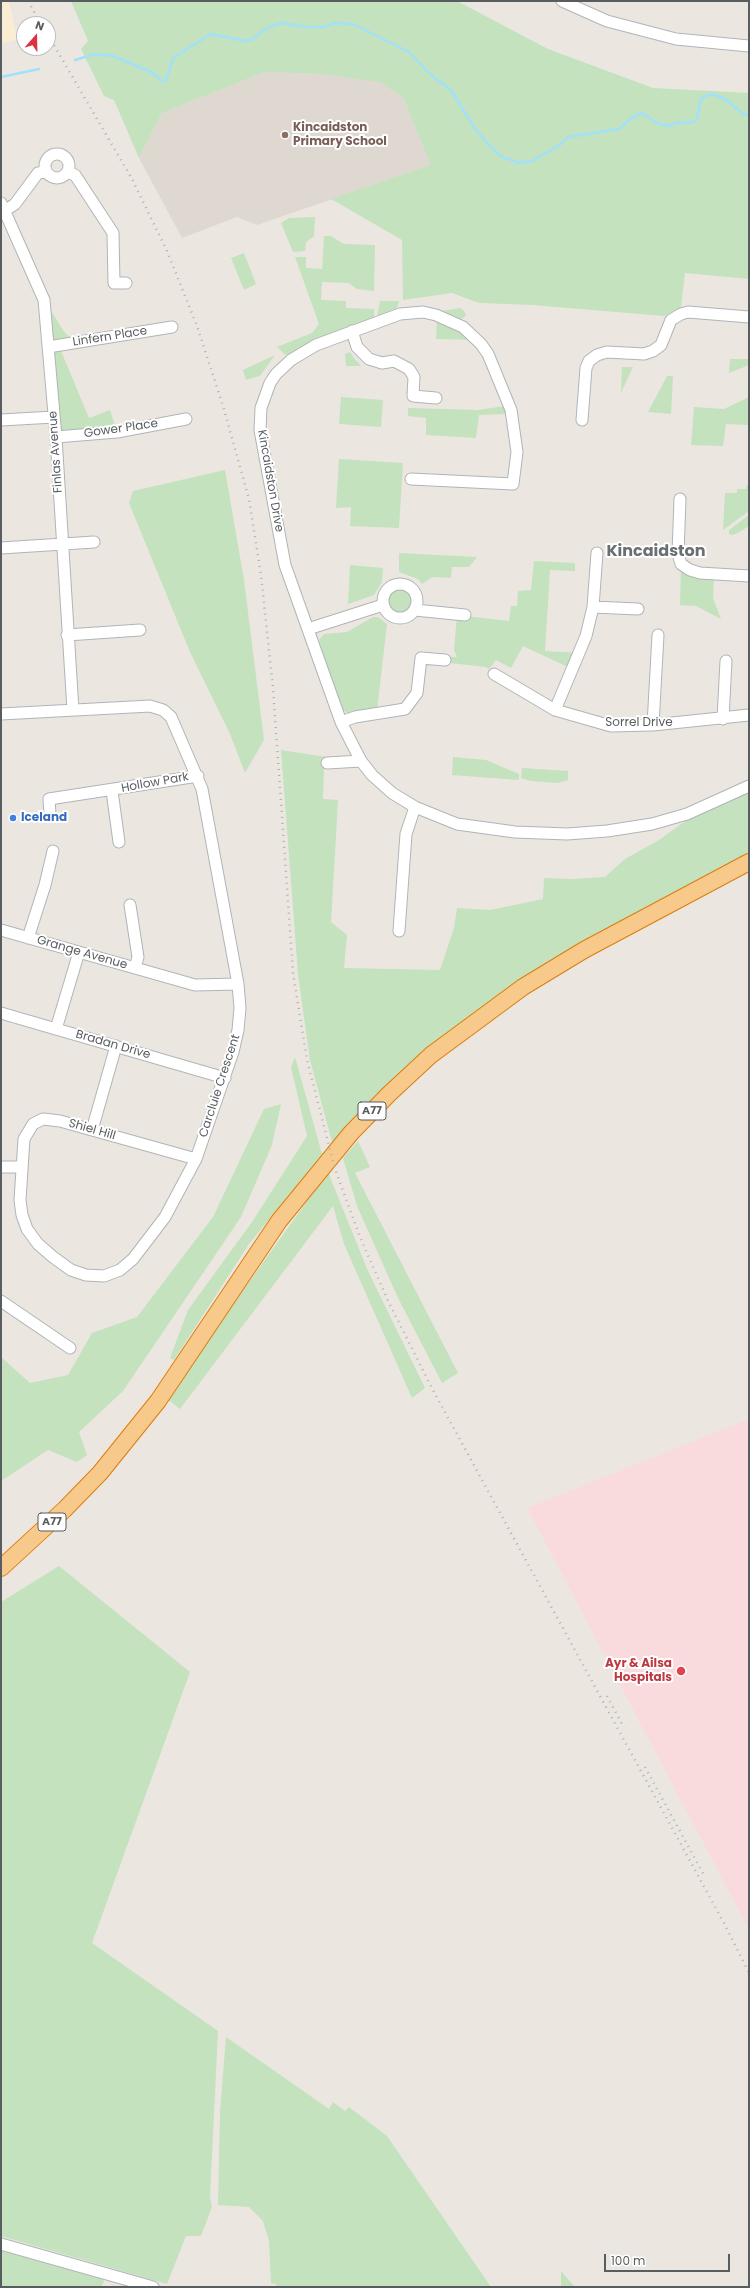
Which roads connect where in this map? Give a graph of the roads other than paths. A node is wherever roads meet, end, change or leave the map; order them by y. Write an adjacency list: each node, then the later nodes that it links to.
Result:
1 (562, 1): 2 (street)
2 (749, 46)
3 (46, 172): 4 (street); 4 (street); 5 (street)
4 (67, 172): 6 (street)
5 (3, 206): 10 (street, Finlas Avenue)
6 (126, 283)
7 (749, 317): 15 (street)
8 (172, 327): 10 (street, Linfern Place)
9 (352, 331): 11 (street); 17 (street, Kincaidston Drive); 29 (street, Kincaidston Drive)
10 (48, 347): 12 (street, Finlas Avenue)
11 (436, 398)
12 (54, 417): 14 (street); 16 (street, Finlas Avenue)
13 (186, 419): 16 (street, Gower Place)
14 (1, 420)
15 (582, 420)
16 (56, 437): 20 (street, Finlas Avenue)
17 (410, 479)
18 (680, 499): 23 (street)
19 (94, 542): 20 (street)
20 (62, 544): 21 (street); 31 (street, Finlas Avenue)
21 (1, 548)
22 (597, 553): 25 (street)
23 (749, 576)
24 (383, 605): 27 (street); 27 (street); 29 (street)
25 (594, 607): 26 (street); 37 (street)
26 (638, 609)
27 (415, 610): 28 (street)
28 (465, 615)
29 (308, 629): 41 (street, Kincaidston Drive)
30 (140, 630): 31 (street)
31 (67, 635): 36 (street, Finlas Avenue)
32 (658, 636): 42 (street)
33 (445, 660): 41 (street)
34 (726, 661): 40 (street)
35 (494, 674): 37 (street, Sorrel Drive)
36 (73, 710): 38 (street, Carcluie Crescent); 45 (street, Carcluie Crescent)
37 (555, 710): 42 (street, Sorrel Drive)
38 (1, 714)
39 (749, 715): 40 (street, Sorrel Drive)
40 (723, 718): 42 (street, Sorrel Drive)
41 (341, 722): 43 (street, Kincaidston Drive)
42 (653, 725)
43 (361, 760): 44 (street); 48 (street, Kincaidston Drive)
44 (327, 763)
45 (198, 776): 47 (street, Hollow Park); 59 (street, Carcluie Crescent)
46 (749, 786): 48 (street, Kincaidston Drive)
47 (112, 791): 49 (street, Hollow Park); 50 (street, Hollow Park)
48 (415, 807): 55 (street)
49 (50, 814)
50 (119, 842)
51 (53, 851): 56 (street, Grange Avenue)
52 (749, 862): 70 (highway, A77)
53 (130, 905): 58 (street, Grange Avenue)
54 (1, 930): 56 (street, Grange Avenue)
55 (399, 931)
56 (28, 938): 57 (street, Grange Avenue)
57 (79, 952): 58 (street, Grange Avenue); 61 (street)
58 (135, 968): 59 (street, Grange Avenue)
59 (238, 984): 63 (street, Carcluie Crescent)
60 (1, 1013): 61 (street, Bradan Drive)
61 (56, 1029): 62 (street, Bradan Drive)
62 (116, 1046): 63 (street, Bradan Drive); 64 (street)
63 (225, 1078): 65 (street, Carcluie Crescent)
64 (92, 1130): 65 (street, Shiel Hill); 67 (street, Shiel Hill)
65 (196, 1159): 67 (street, Carcluie Crescent)
66 (1, 1167): 67 (street)
67 (22, 1167)
68 (1, 1301): 69 (street)
69 (70, 1348)
70 (1, 1568)
71 (1, 2244): 72 (street)
72 (153, 2287)

